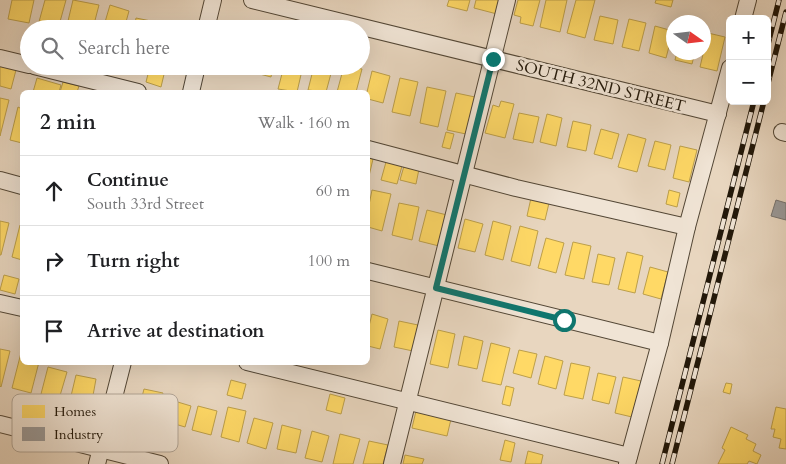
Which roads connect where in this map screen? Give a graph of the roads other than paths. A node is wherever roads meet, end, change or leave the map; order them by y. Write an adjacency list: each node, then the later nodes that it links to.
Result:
1 (214, 0): 6 (street)
2 (252, 0): 7 (street, SOUTH 32ND STREET)
3 (508, 0): 10 (street)
4 (748, 0): 5 (street)
5 (744, 15)
6 (208, 20)
7 (334, 20)
8 (370, 29): 10 (street, SOUTH 32ND STREET)
9 (0, 58): 11 (street)
10 (493, 59): 17 (street, SOUTH 32ND STREET); 19 (street)
11 (20, 63)
12 (70, 75): 15 (street)
13 (195, 75): 16 (street)
14 (726, 83): 17 (street)
15 (130, 90)
16 (191, 90)
17 (718, 114): 22 (street)
18 (370, 149): 19 (street)
19 (465, 173): 22 (street); 24 (street)
20 (0, 180): 21 (street)
21 (20, 185)
22 (687, 227): 27 (street)
23 (370, 272): 24 (street)
24 (436, 288): 27 (street); 31 (street)
25 (0, 303): 26 (street)
26 (20, 308)
27 (660, 343): 36 (street)
28 (122, 365): 30 (street)
29 (259, 365): 31 (street)
30 (115, 394)
31 (408, 402): 36 (street); 38 (street)
32 (0, 424): 33 (street)
33 (12, 428)
34 (84, 452): 35 (street)
35 (99, 457): 37 (street)
36 (628, 460)
37 (160, 464)
38 (392, 464)

